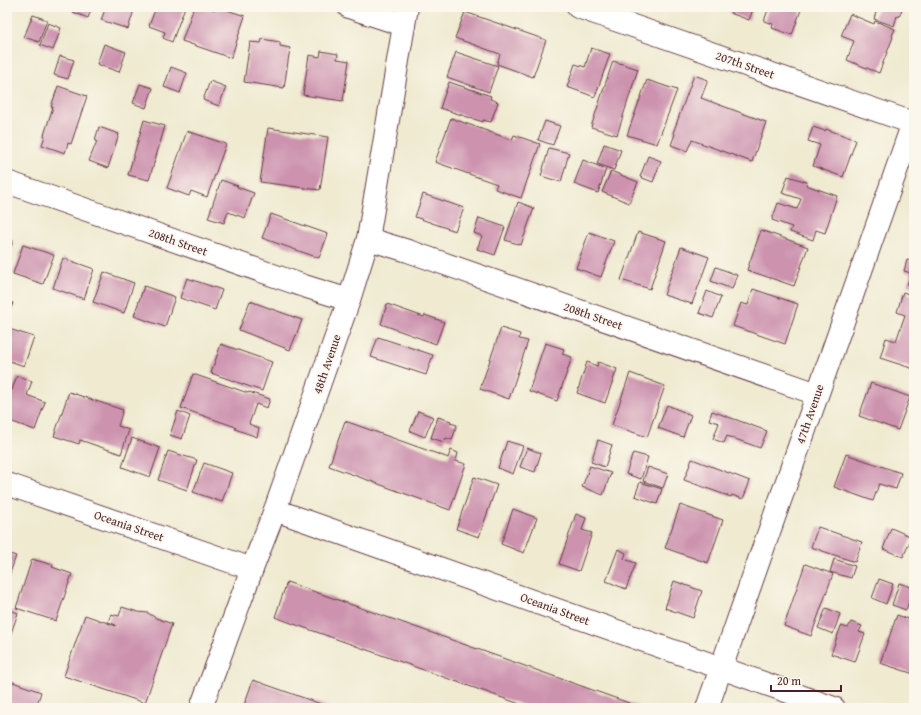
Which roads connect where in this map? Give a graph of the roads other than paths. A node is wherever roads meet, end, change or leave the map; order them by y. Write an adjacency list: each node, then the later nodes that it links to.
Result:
1 (349, 7): 3 (street)
2 (578, 7): 4 (street, 207th Street)
3 (406, 16): 6 (street, 48th Avenue)
4 (914, 121): 8 (street, 47th Avenue)
5 (7, 182): 7 (street, 208th Street)
6 (368, 239): 7 (street, 48th Avenue); 8 (street, 208th Street)
7 (349, 300): 10 (street, 48th Avenue)
8 (817, 394): 12 (street, 47th Avenue)
9 (7, 484): 11 (street, Oceania Street)
10 (275, 510): 11 (street, 48th Avenue); 12 (street, Oceania Street)
11 (252, 569): 13 (street, 48th Avenue)
12 (721, 668): 14 (street, 47th Avenue); 15 (street, Oceania Street)
13 (201, 708)
14 (707, 708)
15 (834, 708)

